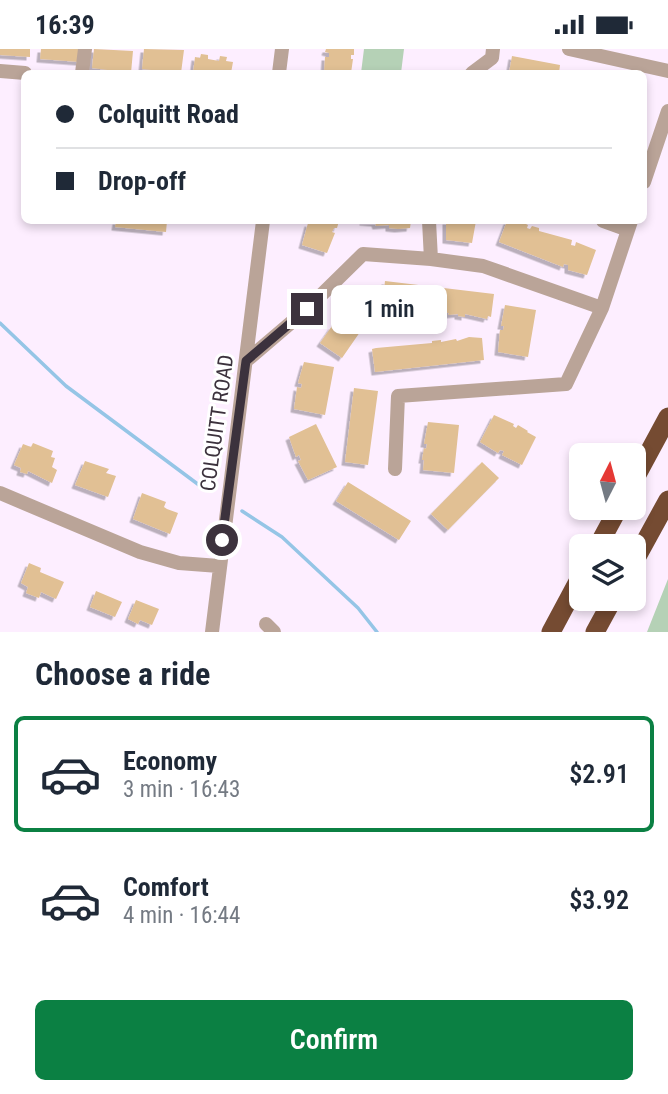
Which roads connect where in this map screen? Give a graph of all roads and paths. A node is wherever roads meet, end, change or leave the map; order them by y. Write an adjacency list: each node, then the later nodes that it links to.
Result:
1 (85, 49): 5 (street)
2 (282, 49): 6 (street)
3 (493, 49): 7 (street)
4 (569, 49): 9 (street)
5 (82, 70)
6 (279, 70)
7 (476, 70)
8 (0, 71): 10 (street)
9 (668, 71)
10 (21, 73)
11 (668, 111): 12 (street)
12 (647, 173)
13 (263, 224): 18 (street, COLQUITT ROAD)
14 (429, 224): 16 (street)
15 (630, 225): 17 (street)
16 (431, 259): 17 (street); 18 (street)
17 (602, 307): 21 (street)
18 (246, 361): 25 (street, COLQUITT ROAD)
19 (668, 417): 20 (highway)
20 (646, 458)
21 (395, 469)
22 (0, 493): 25 (street)
23 (668, 500): 24 (highway)
24 (646, 540)
25 (219, 566): 28 (street, COLQUITT ROAD)
26 (569, 598): 29 (highway)
27 (606, 611): 30 (highway)
28 (212, 632)
29 (551, 632)
30 (595, 632)

